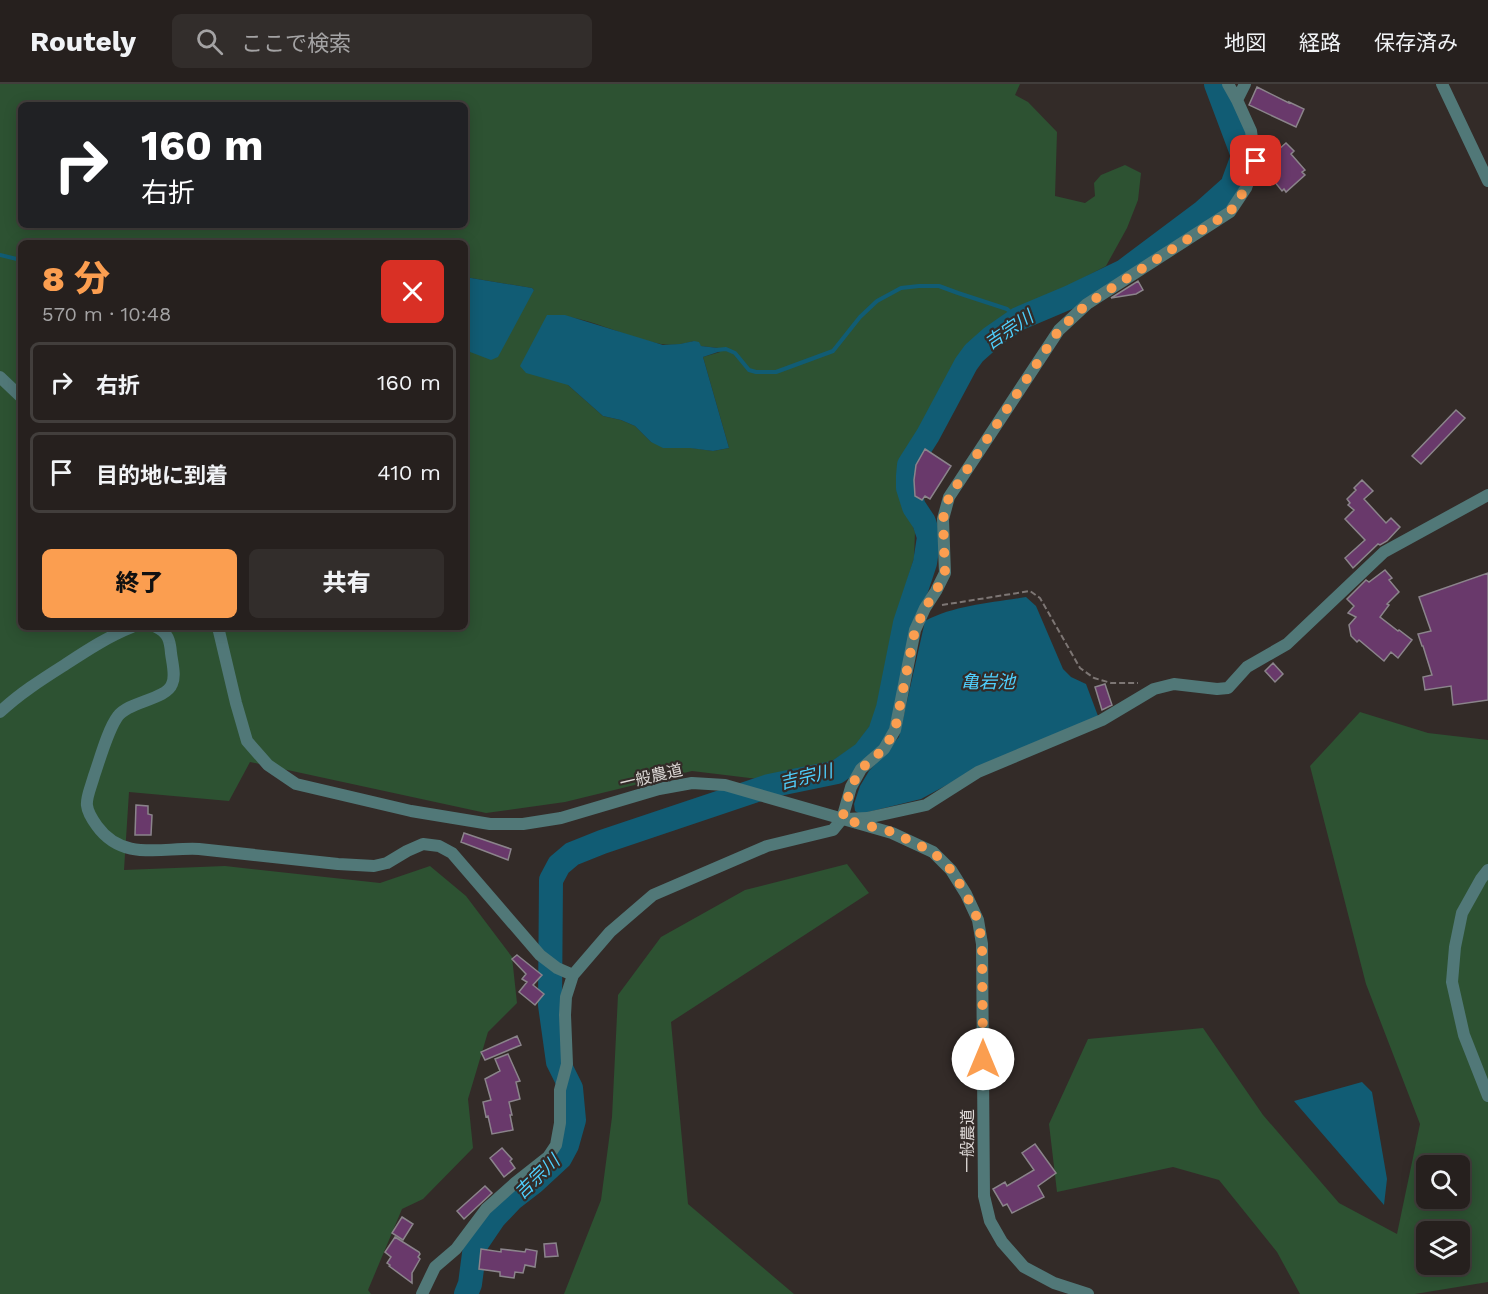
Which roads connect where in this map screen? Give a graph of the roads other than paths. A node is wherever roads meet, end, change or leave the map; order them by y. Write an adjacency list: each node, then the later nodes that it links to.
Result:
1 (1228, 84): 4 (street)
2 (1245, 84): 4 (street)
3 (1442, 84): 5 (street)
4 (1237, 100): 14 (street)
5 (1483, 158): 6 (street)
6 (1488, 181)
7 (0, 377): 8 (street)
8 (18, 394)
9 (1488, 495): 14 (street)
10 (124, 630): 13 (street)
11 (162, 630): 16 (street)
12 (219, 630): 14 (street, 一般農道)
13 (0, 712)
14 (842, 819): 16 (street); 19 (street, 一般農道)
15 (1488, 870): 17 (street)
16 (573, 975): 18 (street)
17 (1488, 1096)
18 (422, 1294)
19 (1088, 1294)

